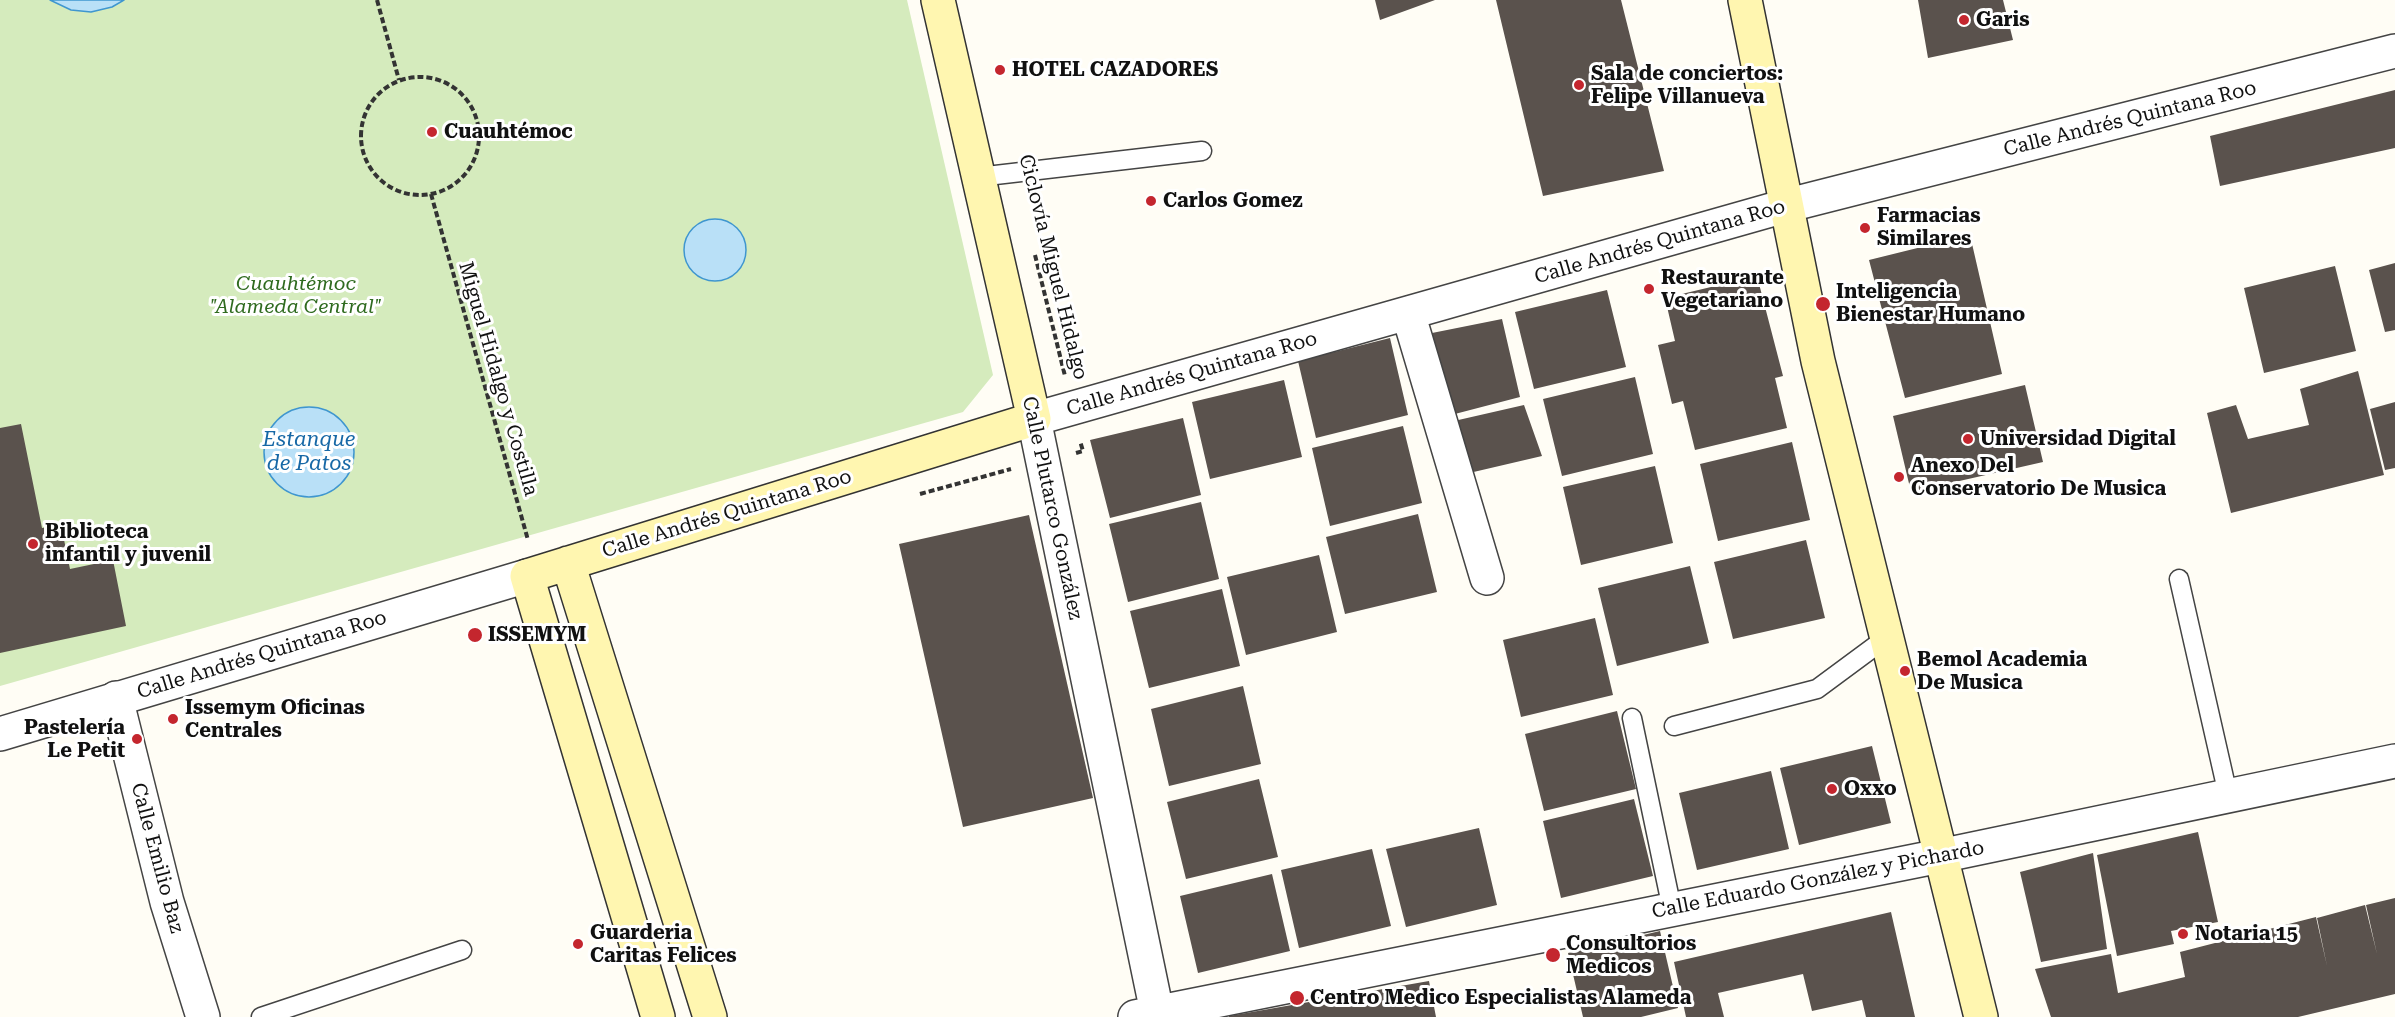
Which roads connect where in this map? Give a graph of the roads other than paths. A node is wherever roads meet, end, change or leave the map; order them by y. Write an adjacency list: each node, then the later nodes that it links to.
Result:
1 (938, 0): 5 (main road, Calle Plutarco González)
2 (1745, 0): 6 (main road)
3 (2395, 51): 6 (street, Calle Andrés Quintana Roo)
4 (1202, 151): 5 (lane)
5 (978, 177): 8 (main road, Calle Plutarco González)
6 (1785, 206): 7 (street, Calle Andrés Quintana Roo); 13 (main road)
7 (1408, 314): 8 (street, Calle Andrés Quintana Roo); 11 (street)
8 (1034, 419): 9 (main road, Calle Andrés Quintana Roo); 23 (street, Calle Plutarco González)
9 (568, 563): 10 (main road, Calle Andrés Quintana Roo); 27 (main road)
10 (531, 574): 14 (street, Calle Andrés Quintana Roo); 26 (main road)
11 (1487, 578)
12 (2179, 579): 19 (lane)
13 (1886, 638): 16 (lane); 20 (main road)
14 (116, 698): 17 (street, Calle Andrés Quintana Roo); 24 (street, Calle Emilio Baz)
15 (1632, 718): 21 (lane)
16 (1674, 726)
17 (0, 734)
18 (2395, 762): 19 (street, Calle Eduardo González y Pichardo)
19 (2228, 795): 20 (street, Calle Eduardo González y Pichardo)
20 (1940, 856): 21 (street, Calle Eduardo González y Pichardo); 28 (main road)
21 (1672, 909): 23 (street, Calle Eduardo González y Pichardo)
22 (462, 950): 25 (lane)
23 (1150, 1015)
24 (203, 1017)
25 (261, 1017)
26 (658, 1017)
27 (710, 1017)
28 (1981, 1017)

